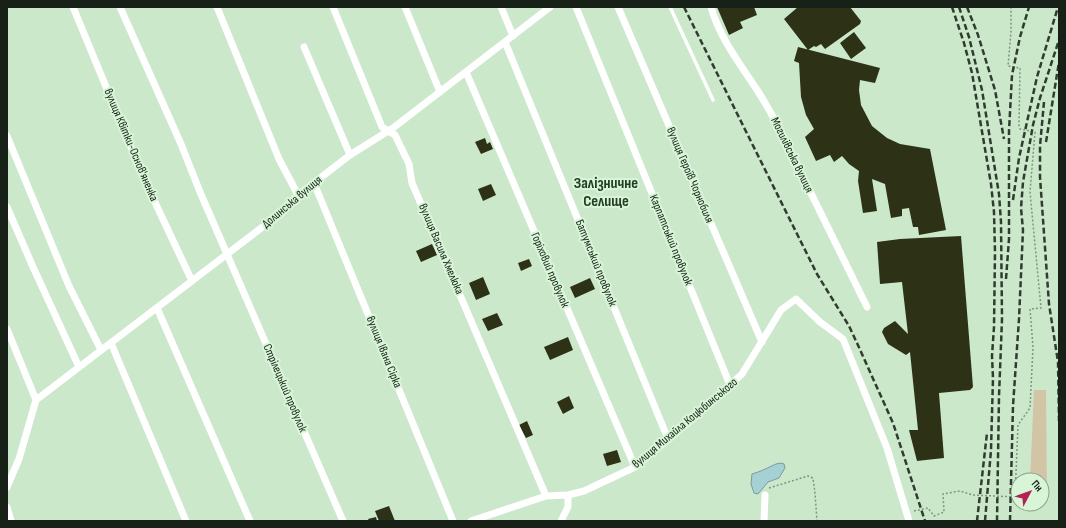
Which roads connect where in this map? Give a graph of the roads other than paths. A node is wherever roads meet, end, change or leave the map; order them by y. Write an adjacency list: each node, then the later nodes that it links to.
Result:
1 (73, 7): 25 (street, вулиця Квітки-Основ'яненка)
2 (120, 7): 24 (street, Стрілецький провулок)
3 (217, 7): 22 (street)
4 (333, 7): 18 (street, вулиця Василя Хмелюка)
5 (405, 7): 16 (street)
6 (501, 7): 12 (street)
7 (550, 7): 12 (street, Долинська вулиця)
8 (576, 7): 33 (street, Карпатський провулок)
9 (618, 7): 29 (street, вулиця Героїв Чорнобиля)
10 (670, 7): 17 (lane)
11 (712, 7): 26 (street, Могилівська вулиця)
12 (513, 36): 13 (street, Долинська вулиця)
13 (505, 42): 15 (street, Долинська вулиця); 35 (street, Батумський провулок)
14 (304, 47): 20 (street)
15 (466, 72): 16 (street, Долинська вулиця); 36 (street, Горіховий провулок)
16 (440, 92): 18 (street, Долинська вулиця)
17 (714, 100)
18 (388, 131): 20 (street, Долинська вулиця); 40 (street, вулиця Василя Хмелюка)
19 (7, 136): 31 (street)
20 (350, 155): 21 (street, Долинська вулиця)
21 (314, 183): 22 (street, Долинська вулиця); 46 (street, вулиця Івана Сірка)
22 (298, 195): 24 (street, Долинська вулиця)
23 (7, 207): 32 (street)
24 (227, 254): 25 (street, Долинська вулиця); 45 (street, Стрілецький провулок)
25 (192, 281): 27 (street, Долинська вулиця)
26 (866, 307)
27 (157, 308): 30 (street, Долинська вулиця); 44 (street)
28 (7, 329): 34 (street)
29 (762, 342): 33 (street, вулиця Михайла Коцюбинського); 50 (street, вулиця Михайла Коцюбинського)
30 (111, 343): 31 (street, Долинська вулиця); 43 (street)
31 (101, 350): 32 (street, Долинська вулиця)
32 (79, 367): 34 (street, Долинська вулиця)
33 (730, 385): 35 (street, вулиця Михайла Коцюбинського)
34 (36, 400): 37 (street)
35 (668, 439): 36 (street, вулиця Михайла Коцюбинського)
36 (635, 467): 38 (street, вулиця Михайла Коцюбинського)
37 (7, 487)
38 (568, 495): 40 (street, вулиця Михайла Коцюбинського); 48 (street)
39 (765, 495): 49 (street)
40 (546, 496): 47 (street, вулиця Михайла Коцюбинського)
41 (7, 507): 42 (street)
42 (11, 521)
43 (186, 521)
44 (250, 521)
45 (343, 521)
46 (453, 521)
47 (472, 521)
48 (561, 521)
49 (764, 521)
50 (909, 521)

